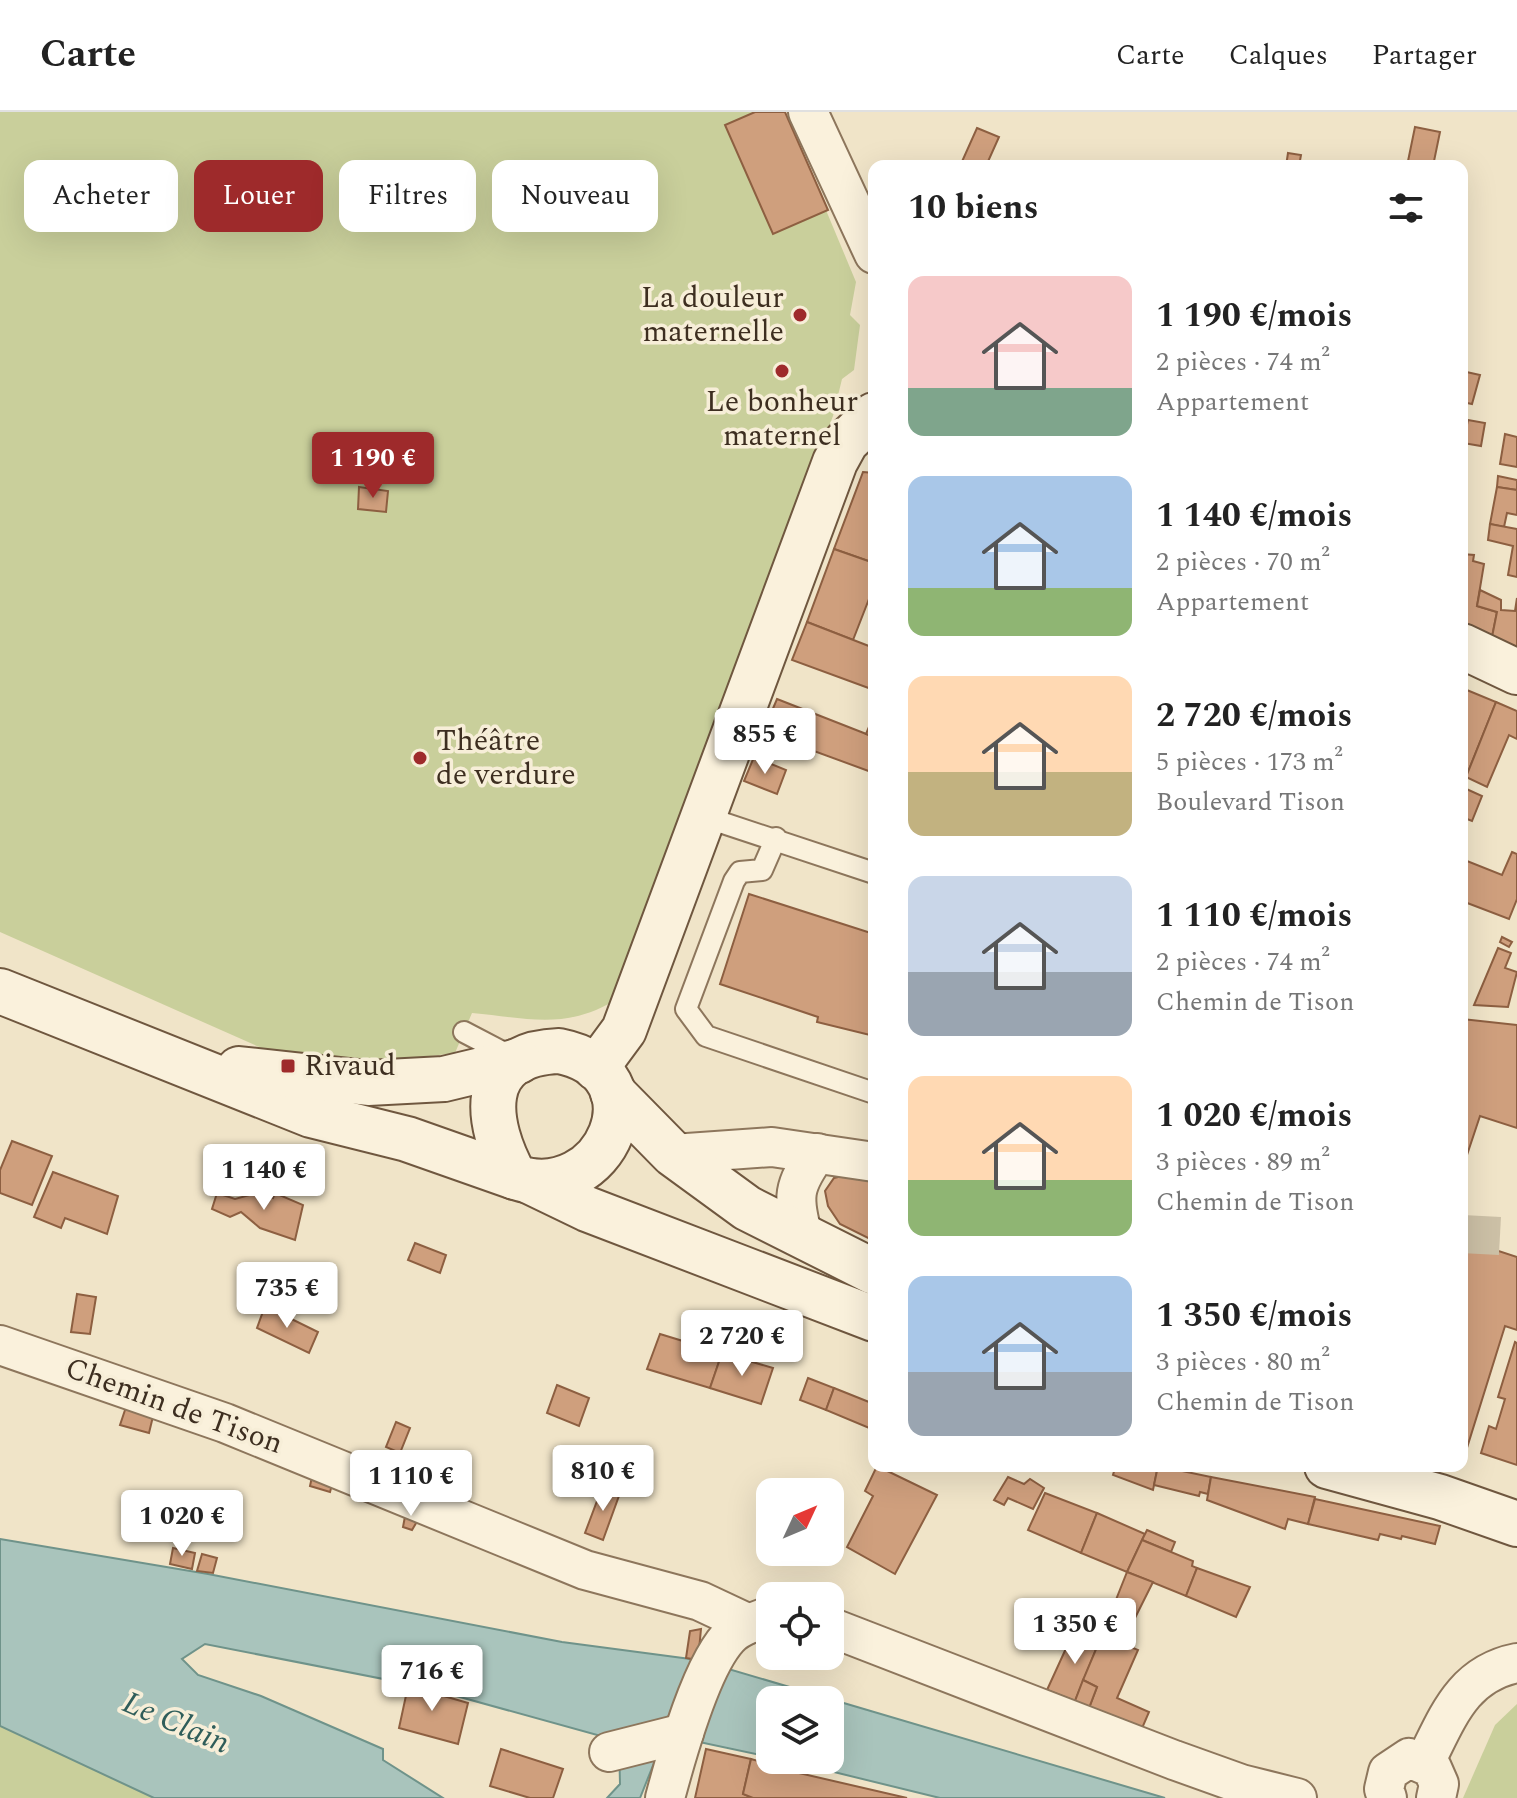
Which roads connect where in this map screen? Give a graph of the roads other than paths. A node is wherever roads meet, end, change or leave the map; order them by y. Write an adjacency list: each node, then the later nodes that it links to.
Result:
1 (808, 112): 2 (street)
2 (868, 241)
3 (868, 421): 6 (main road)
4 (1468, 649): 5 (main road)
5 (1517, 672)
6 (703, 800): 7 (lane); 13 (main road)
7 (776, 838): 8 (lane); 14 (lane)
8 (868, 871)
9 (0, 991): 11 (main road)
10 (464, 1032): 12 (lane)
11 (148, 1047): 12 (main road); 19 (main road)
12 (519, 1061): 13 (main road); 19 (main road)
13 (605, 1080): 15 (main road); 17 (main road)
14 (868, 1091)
15 (605, 1150): 17 (main road); 19 (main road)
16 (817, 1153): 17 (street); 18 (street); 20 (street)
17 (673, 1154): 20 (main road)
18 (868, 1161)
19 (523, 1180): 22 (main road)
20 (803, 1236): 21 (main road)
21 (868, 1269)
22 (868, 1317)
23 (0, 1345): 26 (street, Chemin de Tison)
24 (1349, 1472): 25 (main road)
25 (1517, 1524)
26 (756, 1619)
27 (756, 1622): 30 (street, Chemin de Tison)
28 (844, 1632): 34 (street)
29 (1517, 1663): 32 (street)
30 (682, 1740): 31 (street); 33 (street, Chemin de Tison)
31 (616, 1749)
32 (1425, 1762): 35 (street); 36 (street)
33 (665, 1798)
34 (1297, 1798)
35 (1385, 1798)
36 (1436, 1798)

